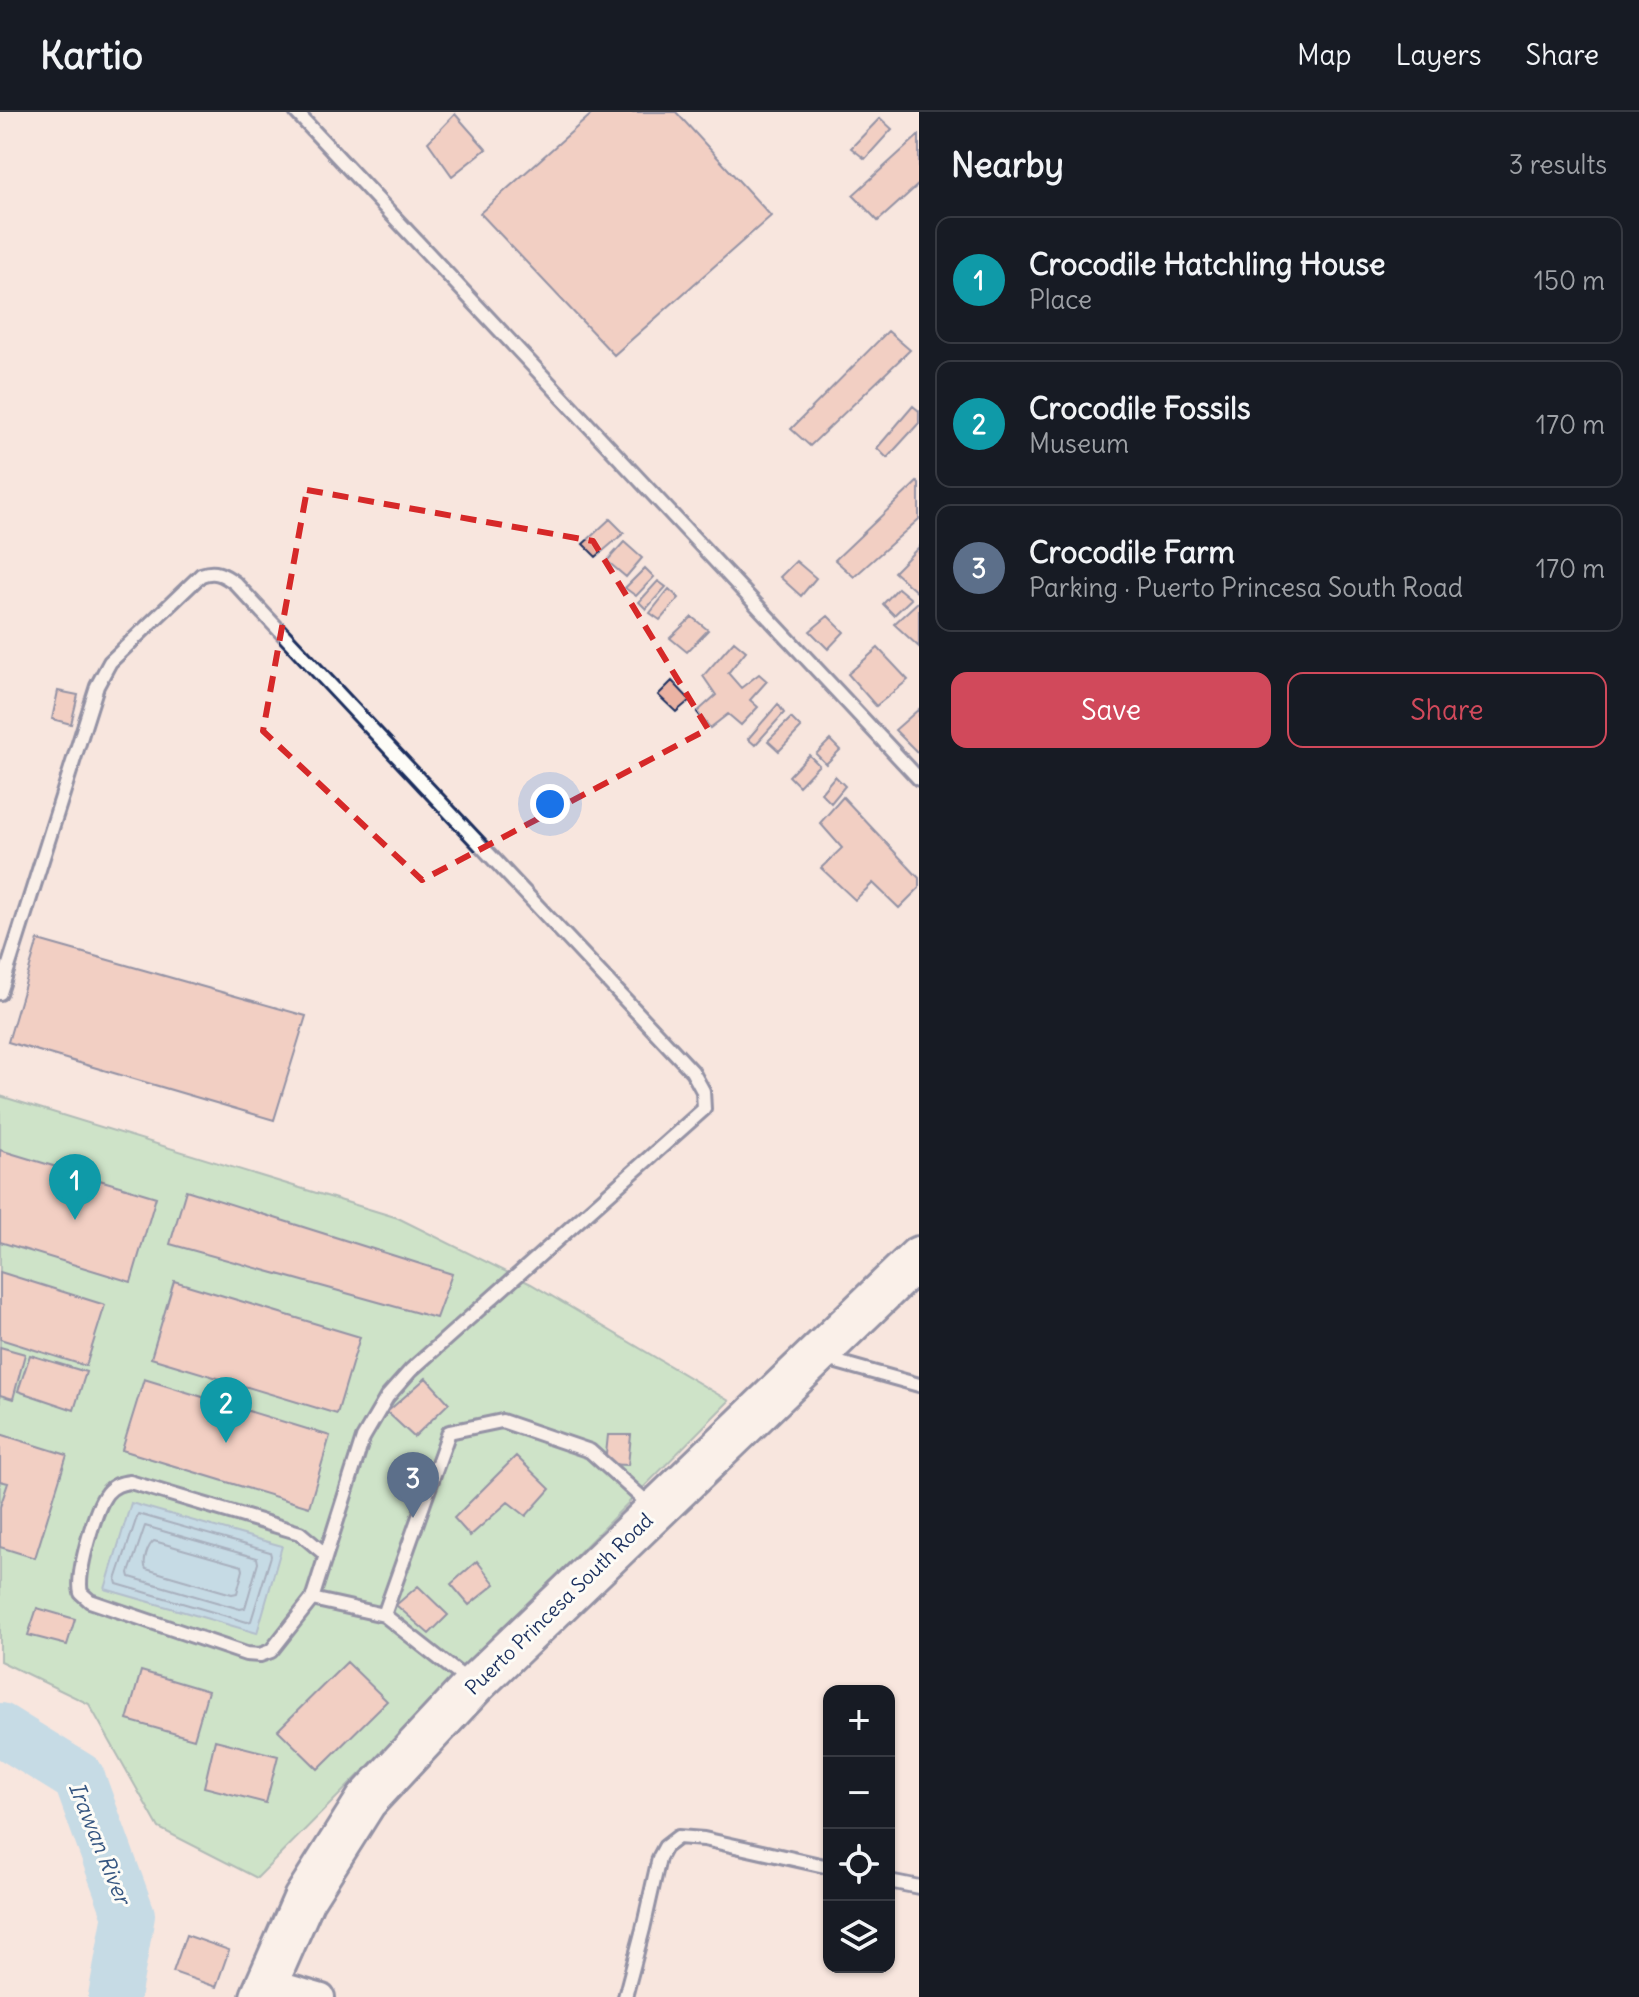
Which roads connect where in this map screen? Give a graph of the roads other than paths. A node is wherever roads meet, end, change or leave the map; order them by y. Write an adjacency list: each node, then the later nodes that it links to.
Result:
1 (296, 112): 2 (lane)
2 (919, 779)
3 (0, 993): 8 (lane)
4 (919, 1257): 5 (main road, Puerto Princesa South Road)
5 (818, 1357): 6 (lane); 7 (main road, Puerto Princesa South Road)
6 (919, 1385)
7 (655, 1510): 10 (lane); 11 (main road, Puerto Princesa South Road)
8 (326, 1555): 9 (lane); 9 (lane)
9 (312, 1599): 10 (lane)
10 (384, 1615): 11 (lane)
11 (474, 1685): 15 (main road, Puerto Princesa South Road)
12 (823, 1866): 17 (lane)
13 (895, 1882): 14 (lane)
14 (919, 1887)
15 (264, 1989): 16 (street)
16 (322, 1997)
17 (625, 1997)

